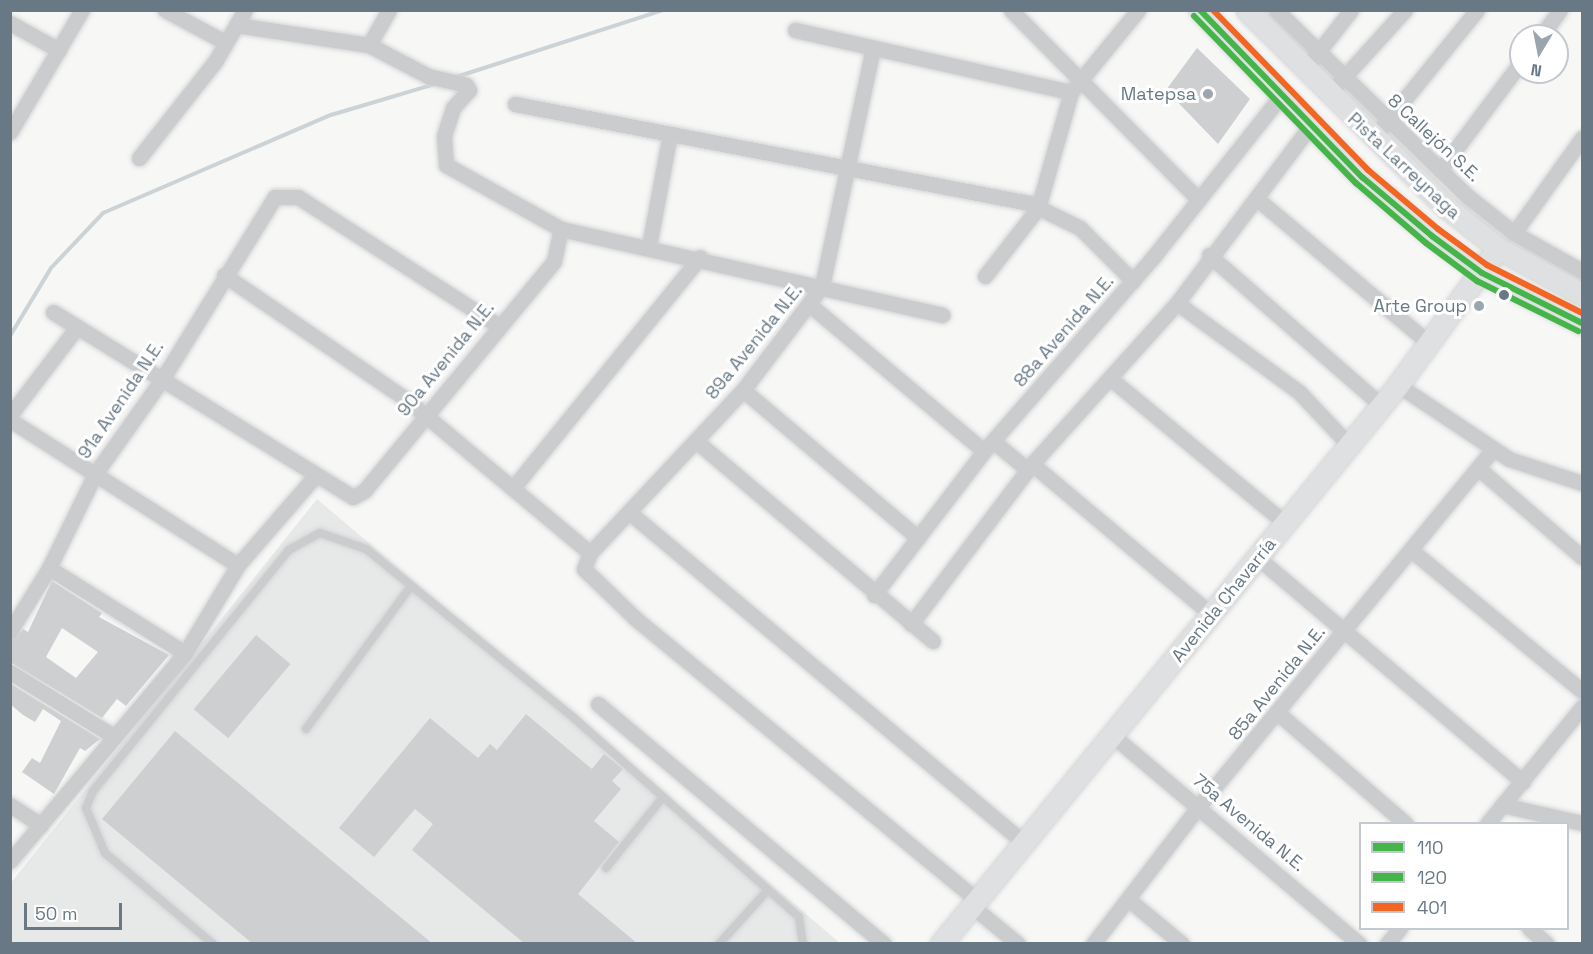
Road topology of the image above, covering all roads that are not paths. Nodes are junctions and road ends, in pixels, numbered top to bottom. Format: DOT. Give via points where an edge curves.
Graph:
graph roads {
  1 [pos="82,10"];
  2 [pos="165,10"];
  3 [pos="245,10"];
  4 [pos="389,10"];
  5 [pos="1011,10"];
  6 [pos="1138,10"];
  7 [pos="1200,10"];
  8 [pos="1247,10"];
  9 [pos="1276,10"];
  10 [pos="1351,10"];
  11 [pos="1405,10"];
  12 [pos="1477,10"];
  13 [pos="1560,10"];
  14 [pos="10,23"];
  15 [pos="1550,24"];
  16 [pos="236,25"];
  17 [pos="795,30"];
  18 [pos="225,42"];
  19 [pos="369,45"];
  20 [pos="873,48"];
  21 [pos="59,50"];
  22 [pos="1311,62"];
  23 [pos="1509,78"];
  24 [pos="1343,79"];
  25 [pos="1075,85"];
  26 [pos="1283,93"];
  27 [pos="1328,95"];
  28 [pos="516,104"];
  29 [pos="1388,121"];
  30 [pos="1312,124"];
  31 [pos="10,132"];
  32 [pos="1365,132"];
  33 [pos="670,134"];
  34 [pos="1582,138"];
  35 [pos="139,158"];
  36 [pos="850,168"];
  37 [pos="1440,170"];
  38 [pos="1197,198"];
  39 [pos="1256,198"];
  40 [pos="1038,208"];
  41 [pos="561,229"];
  42 [pos="1515,232"];
  43 [pos="649,246"];
  44 [pos="1498,248"];
  45 [pos="1209,255"];
  46 [pos="700,257"];
  47 [pos="1582,271"];
  48 [pos="1482,273"];
  49 [pos="224,275"];
  50 [pos="985,276"];
  51 [pos="1133,281"];
  52 [pos="822,286"];
  53 [pos="1582,294"];
  54 [pos="1177,303"];
  55 [pos="810,305"];
  56 [pos="53,312"];
  57 [pos="942,315"];
  58 [pos="1582,323"];
  59 [pos="497,325"];
  60 [pos="77,327"];
  61 [pos="1429,343"];
  62 [pos="163,378"];
  63 [pos="1112,379"];
  64 [pos="1398,385"];
  65 [pos="743,390"];
  66 [pos="1381,405"];
  67 [pos="10,415"];
  68 [pos="425,416"];
  69 [pos="10,420"];
  70 [pos="696,441"];
  71 [pos="1349,445"];
  72 [pos="989,447"];
  73 [pos="1493,449"];
  74 [pos="1030,467"];
  75 [pos="1478,468"];
  76 [pos="95,474"];
  77 [pos="315,476"];
  78 [pos="1582,483"];
  79 [pos="513,488"];
  80 [pos="630,513"];
  81 [pos="1286,524"];
  82 [pos="918,538"];
  83 [pos="1411,550"];
  84 [pos="590,553"];
  85 [pos="1582,557"];
  86 [pos="1258,558"];
  87 [pos="238,565"];
  88 [pos="49,568"];
  89 [pos="411,586"];
  90 [pos="874,595"];
  91 [pos="1212,615"];
  92 [pos="911,624"];
  93 [pos="10,631"];
  94 [pos="1343,633"];
  95 [pos="933,641"];
  96 [pos="184,653"];
  97 [pos="10,672"];
  98 [pos="1582,691"];
  99 [pos="598,704"];
  100 [pos="1582,707"];
  101 [pos="1280,714"];
  102 [pos="306,729"];
  103 [pos="1112,735"];
  104 [pos="116,737"];
  105 [pos="1522,782"];
  106 [pos="663,796"];
  107 [pos="10,805"];
  108 [pos="1502,805"];
  109 [pos="1199,806"];
  110 [pos="1404,822"];
  111 [pos="1489,822"];
  112 [pos="1582,823"];
  113 [pos="41,825"];
  114 [pos="1023,842"];
  115 [pos="10,861"];
  116 [pos="606,868"];
  117 [pos="768,890"];
  118 [pos="1128,899"];
  119 [pos="974,903"];
  120 [pos="1398,930"];
  121 [pos="1531,930"];
  122 [pos="213,944"];
  123 [pos="719,944"];
  124 [pos="803,944"];
  125 [pos="884,944"];
  126 [pos="940,944"];
  127 [pos="1017,944"];
  128 [pos="1093,944"];
  129 [pos="1182,944"];
  130 [pos="1359,944"];
  131 [pos="1387,944"];
  132 [pos="1547,944"];
  1 -- 21 [label="street"];
  2 -- 18 [label="street"];
  3 -- 16 [label="street"];
  4 -- 19 [label="street"];
  5 -- 25 [label="street"];
  6 -- 25 [label="street"];
  7 -- 26 [label="main road, Pista Larreynaga"];
  8 -- 22 [label="main road, Pista Larreynaga"];
  9 -- 22 [label="street, 8 Callejón S.E."];
  10 -- 22 [label="street"];
  11 -- 24 [label="street"];
  12 -- 29 [label="street"];
  13 -- 15 [label="street"];
  14 -- 21 [label="street"];
  16 -- 18 [label="street"];
  16 -- 19 [label="street"];
  17 -- 20 [label="street"];
  18 -- 35 [label="street"];
  19 -- 41 [label="street" via="428,76 466,85 469,90 453,108 444,136 446,165"];
  20 -- 25 [label="street"];
  20 -- 36 [label="street, 89a Avenida N.E."];
  21 -- 31 [label="street"];
  22 -- 24 [label="street, 8 Callejón S.E."];
  22 -- 27 [label="main road, Pista Larreynaga"];
  23 -- 37 [label="street"];
  24 -- 27 [label="street"];
  24 -- 29 [label="street, 8 Callejón S.E."];
  25 -- 38 [label="street"];
  25 -- 40 [label="street"];
  26 -- 30 [label="main road, Pista Larreynaga"];
  26 -- 38 [label="street, 88a Avenida N.E."];
  27 -- 32 [label="main road, Pista Larreynaga"];
  28 -- 33 [label="street"];
  29 -- 32 [label="street"];
  29 -- 37 [label="street, 8 Callejón S.E."];
  30 -- 32 [label="main road" via="1342,134"];
  30 -- 39 [label="street"];
  30 -- 48 [label="main road, Pista Larreynaga" via="1362,177"];
  32 -- 44 [label="main road, Pista Larreynaga"];
  33 -- 36 [label="street"];
  33 -- 43 [label="street"];
  34 -- 42 [label="street"];
  36 -- 40 [label="street"];
  36 -- 52 [label="street, 89a Avenida N.E."];
  37 -- 42 [label="street, 8 Callejón S.E."];
  38 -- 51 [label="street, 88a Avenida N.E."];
  39 -- 45 [label="street"];
  39 -- 61 [label="street"];
  40 -- 50 [label="street"];
  40 -- 51 [label="street" via="1080,228"];
  41 -- 43 [label="street"];
  41 -- 59 [label="street, 90a Avenida N.E." via="554,261"];
  42 -- 47 [label="street, 8 Callejón S.E."];
  43 -- 46 [label="street"];
  44 -- 48 [label="main road, Avenida Chavarría"];
  44 -- 53 [label="main road, Pista Larreynaga"];
  45 -- 54 [label="street"];
  45 -- 66 [label="street"];
  46 -- 52 [label="street"];
  46 -- 79 [label="street"];
  48 -- 58 [label="main road, Pista Larreynaga"];
  48 -- 61 [label="main road, Avenida Chavarría"];
  49 -- 59 [label="street, 91a Avenida N.E." via="275,197 298,197"];
  49 -- 62 [label="street, 91a Avenida N.E."];
  49 -- 68 [label="street"];
  51 -- 72 [label="street, 88a Avenida N.E."];
  52 -- 55 [label="street, 89a Avenida N.E."];
  52 -- 57 [label="street"];
  54 -- 63 [label="street"];
  54 -- 71 [label="street" via="1299,392"];
  55 -- 65 [label="street, 89a Avenida N.E."];
  55 -- 72 [label="street"];
  56 -- 60 [label="street"];
  59 -- 68 [label="street, 90a Avenida N.E."];
  60 -- 62 [label="street"];
  60 -- 67 [label="street"];
  61 -- 64 [label="main road, Avenida Chavarría"];
  62 -- 76 [label="street, 91a Avenida N.E."];
  62 -- 77 [label="street"];
  63 -- 74 [label="street"];
  63 -- 81 [label="street"];
  64 -- 66 [label="main road, Avenida Chavarría"];
  64 -- 73 [label="street"];
  65 -- 70 [label="street, 89a Avenida N.E."];
  65 -- 82 [label="street"];
  66 -- 71 [label="main road, Avenida Chavarría"];
  68 -- 77 [label="street, 90a Avenida N.E." via="364,491 353,497 343,494"];
  68 -- 79 [label="street"];
  69 -- 76 [label="street"];
  70 -- 80 [label="street, 89a Avenida N.E."];
  70 -- 90 [label="street"];
  71 -- 81 [label="main road, Avenida Chavarría"];
  72 -- 74 [label="street"];
  72 -- 82 [label="street, 88a Avenida N.E."];
  73 -- 75 [label="street, 85a Avenida N.E."];
  73 -- 78 [label="street"];
  74 -- 91 [label="street"];
  74 -- 92 [label="street"];
  75 -- 83 [label="street, 85a Avenida N.E."];
  75 -- 85 [label="street"];
  76 -- 87 [label="street"];
  76 -- 88 [label="street, 91a Avenida N.E."];
  77 -- 87 [label="street"];
  79 -- 84 [label="street"];
  80 -- 84 [label="street, 89a Avenida N.E."];
  80 -- 114 [label="street"];
  81 -- 86 [label="main road, Avenida Chavarría"];
  82 -- 90 [label="street, 88a Avenida N.E."];
  83 -- 94 [label="street, 85a Avenida N.E."];
  83 -- 98 [label="street"];
  84 -- 119 [label="street" via="584,569 588,577"];
  86 -- 91 [label="main road, Avenida Chavarría"];
  86 -- 94 [label="street"];
  87 -- 96 [label="street"];
  88 -- 93 [label="street, 91a Avenida N.E."];
  88 -- 96 [label="street"];
  89 -- 102 [label="lane"];
  89 -- 106 [label="lane"];
  89 -- 122 [label="lane" via="366,549 320,533 290,550 93,791 88,816 105,853"];
  90 -- 92 [label="street"];
  91 -- 103 [label="main road, Avenida Chavarría"];
  92 -- 95 [label="street"];
  94 -- 101 [label="street, 85a Avenida N.E."];
  94 -- 105 [label="street"];
  96 -- 104 [label="street"];
  97 -- 104 [label="street"];
  99 -- 125 [label="street"];
  100 -- 105 [label="street"];
  101 -- 109 [label="street, 85a Avenida N.E."];
  101 -- 110 [label="street"];
  103 -- 109 [label="street, 75a Avenida N.E."];
  103 -- 114 [label="main road, Avenida Chavarría"];
  104 -- 113 [label="street"];
  105 -- 108 [label="street"];
  106 -- 116 [label="lane"];
  106 -- 117 [label="lane"];
  107 -- 113 [label="street"];
  108 -- 111 [label="street"];
  108 -- 112 [label="street"];
  109 -- 118 [label="street, 85a Avenida N.E."];
  109 -- 130 [label="street, 75a Avenida N.E."];
  113 -- 115 [label="street"];
  114 -- 119 [label="main road, Avenida Chavarría"];
  117 -- 123 [label="lane"];
  117 -- 124 [label="lane" via="799,917"];
  118 -- 128 [label="street, 85a Avenida N.E."];
  118 -- 129 [label="street"];
  119 -- 126 [label="main road, Avenida Chavarría"];
  119 -- 127 [label="street"];
  120 -- 131 [label="street"];
  121 -- 132 [label="street"];
}
